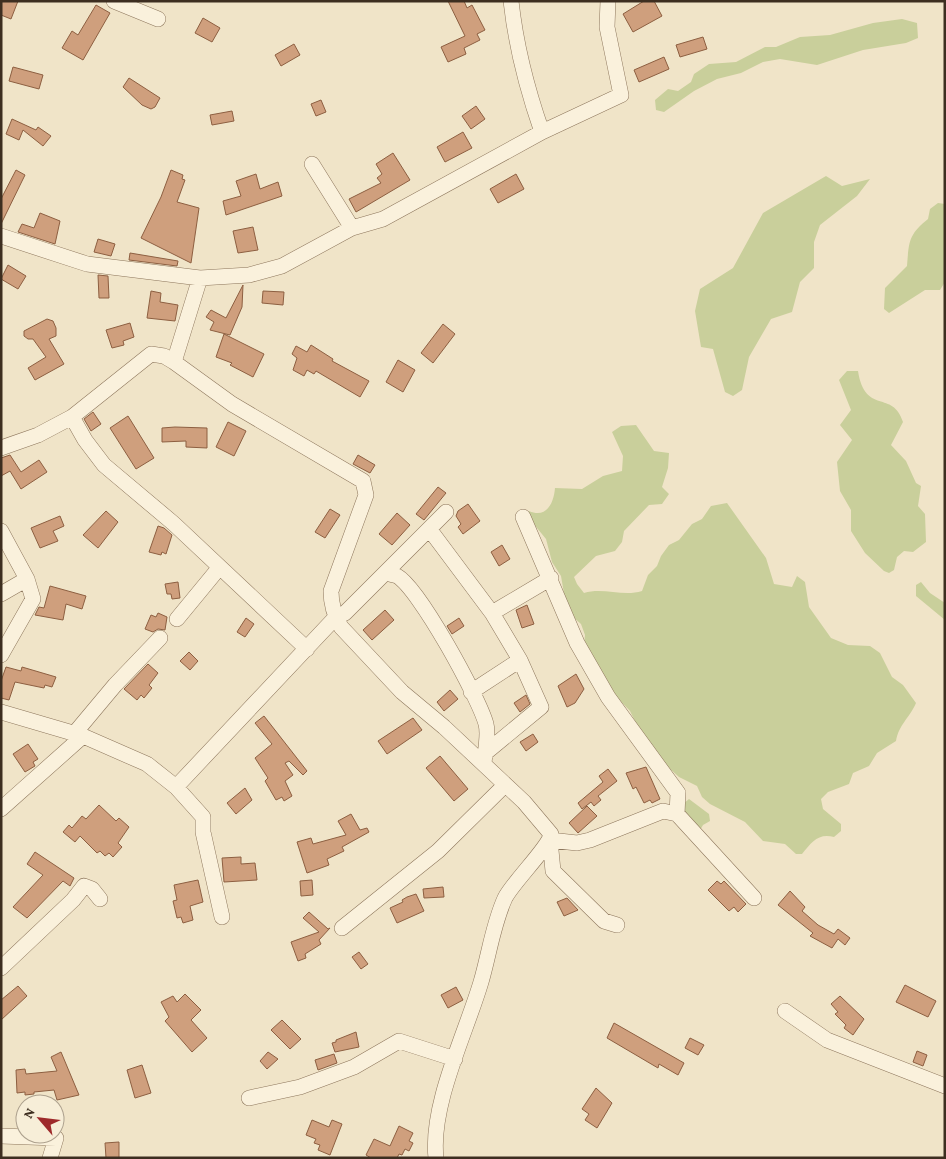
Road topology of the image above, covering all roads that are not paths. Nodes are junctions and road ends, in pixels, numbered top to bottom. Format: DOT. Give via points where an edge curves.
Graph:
graph roads {
  1 [pos="114,1"];
  2 [pos="511,1"];
  3 [pos="608,1"];
  4 [pos="158,19"];
  5 [pos="542,132"];
  6 [pos="312,164"];
  7 [pos="352,228"];
  8 [pos="1,236"];
  9 [pos="200,278"];
  10 [pos="174,362"];
  11 [pos="72,417"];
  12 [pos="1,448"];
  13 [pos="446,512"];
  14 [pos="523,517"];
  15 [pos="1,530"];
  16 [pos="430,530"];
  17 [pos="219,568"];
  18 [pos="386,573"];
  19 [pos="551,578"];
  20 [pos="27,579"];
  21 [pos="1,594"];
  22 [pos="492,612"];
  23 [pos="336,618"];
  24 [pos="177,619"];
  25 [pos="160,638"];
  26 [pos="307,649"];
  27 [pos="1,655"];
  28 [pos="520,660"];
  29 [pos="471,692"];
  30 [pos="1,712"];
  31 [pos="78,735"];
  32 [pos="484,758"];
  33 [pos="505,785"];
  34 [pos="176,786"];
  35 [pos="1,809"];
  36 [pos="677,814"];
  37 [pos="550,840"];
  38 [pos="754,898"];
  39 [pos="100,899"];
  40 [pos="222,917"];
  41 [pos="617,925"];
  42 [pos="342,928"];
  43 [pos="1,968"];
  44 [pos="785,1011"];
  45 [pos="456,1058"];
  46 [pos="945,1086"];
  47 [pos="249,1098"];
  48 [pos="1,1136"];
  49 [pos="50,1158"];
  50 [pos="436,1158"];
  1 -- 4 [label="street"];
  2 -- 5 [label="street" via="515,38 527,90"];
  3 -- 5 [label="street" via="607,27 621,95"];
  5 -- 7 [label="street" via="383,219"];
  6 -- 7 [label="street"];
  7 -- 9 [label="street" via="282,266 249,275"];
  8 -- 9 [label="street" via="87,264"];
  9 -- 10 [label="street"];
  10 -- 11 [label="street" via="151,354"];
  10 -- 23 [label="street" via="232,404 363,481 366,495 331,591"];
  11 -- 12 [label="street" via="38,435"];
  11 -- 17 [label="street" via="104,465 173,523"];
  13 -- 16 [label="street"];
  14 -- 19 [label="street"];
  15 -- 20 [label="street"];
  16 -- 18 [label="street"];
  16 -- 22 [label="street"];
  17 -- 24 [label="street"];
  17 -- 26 [label="street"];
  18 -- 23 [label="street"];
  18 -- 29 [label="street" via="398,577 409,587 429,614"];
  19 -- 22 [label="street"];
  19 -- 36 [label="street" via="552,588 577,643 608,697 678,792"];
  20 -- 21 [label="street"];
  20 -- 27 [label="street" via="33,599"];
  22 -- 28 [label="street"];
  23 -- 26 [label="street"];
  23 -- 32 [label="street" via="402,692"];
  25 -- 31 [label="street" via="115,685"];
  26 -- 34 [label="street"];
  28 -- 29 [label="street"];
  28 -- 32 [label="street" via="541,707"];
  29 -- 32 [label="street" via="487,726"];
  30 -- 31 [label="street"];
  31 -- 34 [label="street" via="147,764"];
  31 -- 35 [label="street"];
  32 -- 33 [label="street"];
  33 -- 37 [label="street" via="547,828"];
  33 -- 42 [label="street" via="438,851"];
  34 -- 40 [label="street" via="203,818 203,832"];
  36 -- 37 [label="street" via="663,811 577,843"];
  36 -- 38 [label="street"];
  37 -- 41 [label="street" via="552,871 604,921"];
  37 -- 45 [label="street" via="518,878 500,910"];
  39 -- 43 [label="street" via="92,889 84,886"];
  44 -- 46 [label="street" via="827,1040"];
  45 -- 47 [label="street" via="399,1040 336,1074 300,1087"];
  45 -- 50 [label="street" via="437,1116"];
  48 -- 49 [label="street" via="56,1138"];
}
